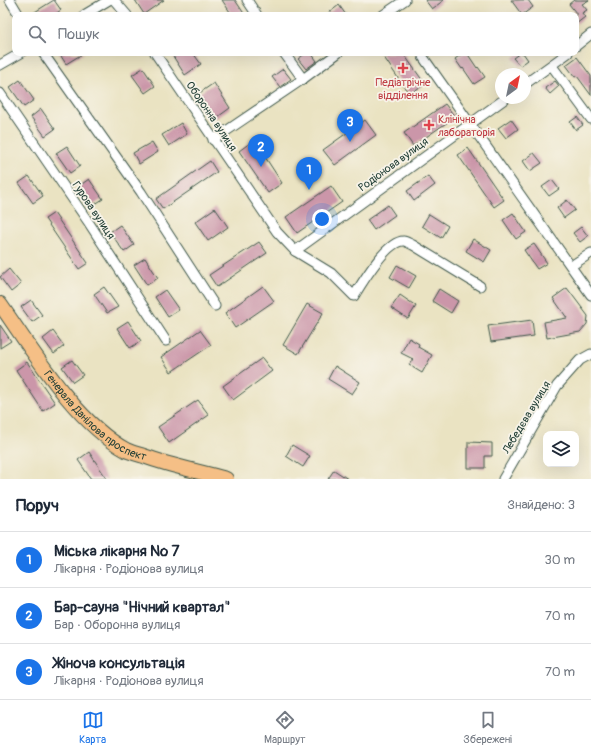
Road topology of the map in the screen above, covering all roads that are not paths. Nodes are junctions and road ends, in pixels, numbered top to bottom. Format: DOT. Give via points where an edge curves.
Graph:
graph roads {
  1 [pos="10,0"];
  2 [pos="109,0"];
  3 [pos="114,0"];
  4 [pos="247,0"];
  5 [pos="405,0"];
  6 [pos="17,12"];
  7 [pos="89,12"];
  8 [pos="124,12"];
  9 [pos="256,12"];
  10 [pos="387,12"];
  11 [pos="591,34"];
  12 [pos="579,44"];
  13 [pos="16,56"];
  14 [pos="45,56"];
  15 [pos="157,56"];
  16 [pos="286,56"];
  17 [pos="334,56"];
  18 [pos="564,56"];
  19 [pos="423,57"];
  20 [pos="0,65"];
  21 [pos="552,66"];
  22 [pos="303,79"];
  23 [pos="531,80"];
  24 [pos="0,94"];
  25 [pos="497,104"];
  26 [pos="591,119"];
  27 [pos="470,123"];
  28 [pos="214,140"];
  29 [pos="295,251"];
  30 [pos="591,253"];
  31 [pos="571,266"];
  32 [pos="480,286"];
  33 [pos="591,295"];
  34 [pos="0,304"];
  35 [pos="215,306"];
  36 [pos="166,341"];
  37 [pos="591,354"];
  38 [pos="226,479"];
  39 [pos="503,479"];
  1 -- 6 [label="street"];
  2 -- 7 [label="street"];
  3 -- 8 [label="street"];
  4 -- 9 [label="street"];
  5 -- 10 [label="street"];
  11 -- 12 [label="street"];
  13 -- 20 [label="street"];
  14 -- 35 [label="street" via="141,192"];
  15 -- 28 [label="street, Оборонна вулиця"];
  16 -- 22 [label="street"];
  17 -- 22 [label="street"];
  18 -- 21 [label="street"];
  19 -- 27 [label="street"];
  21 -- 23 [label="street"];
  21 -- 26 [label="street"];
  22 -- 28 [label="street"];
  24 -- 36 [label="street, Гурова вулиця"];
  25 -- 27 [label="street, Родіонова вулиця"];
  27 -- 29 [label="street, Родіонова вулиця"];
  27 -- 31 [label="street"];
  28 -- 29 [label="street, Оборонна вулиця" via="277,232"];
  29 -- 32 [label="street, Оборонна вулиця" via="331,273 354,296 386,252 395,243 404,241"];
  30 -- 31 [label="street"];
  31 -- 33 [label="street"];
  34 -- 38 [label="main road, Генерала Данілова проспект" via="45,369 98,430 127,450 160,462"];
  37 -- 39 [label="street, Лебедєва вулиця" via="580,360 557,386"];
}
